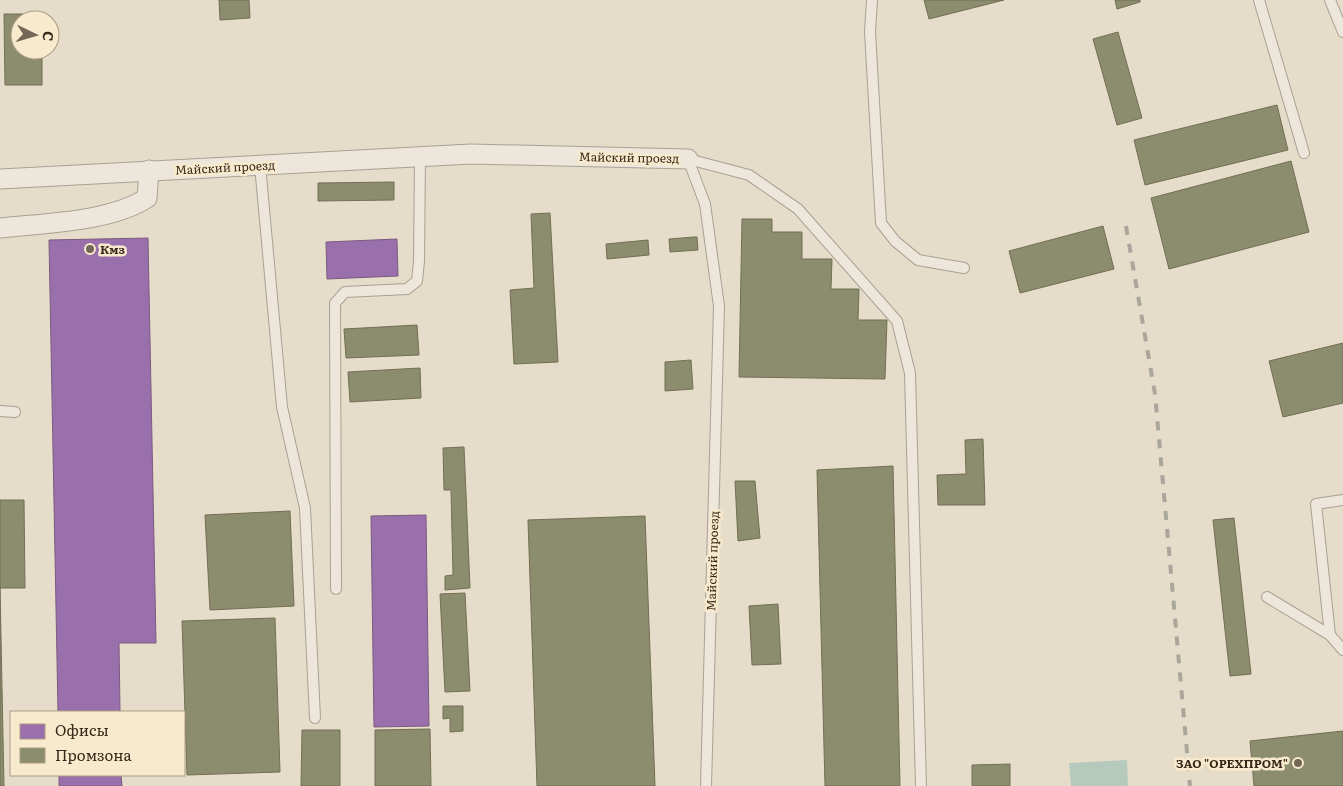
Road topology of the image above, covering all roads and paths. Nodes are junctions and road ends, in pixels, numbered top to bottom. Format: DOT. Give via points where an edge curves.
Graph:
graph roads {
  1 [pos="872,0"];
  2 [pos="1259,0"];
  3 [pos="1330,0"];
  4 [pos="1343,32"];
  5 [pos="1304,153"];
  6 [pos="420,157"];
  7 [pos="688,159"];
  8 [pos="260,165"];
  9 [pos="149,170"];
  10 [pos="0,179"];
  11 [pos="0,228"];
  12 [pos="964,268"];
  13 [pos="0,411"];
  14 [pos="15,412"];
  15 [pos="1343,500"];
  16 [pos="336,590"];
  17 [pos="1267,597"];
  18 [pos="1330,635"];
  19 [pos="1343,650"];
  20 [pos="315,718"];
  21 [pos="706,786"];
  22 [pos="921,786"];
  1 -- 12 [label="lane" via="870,32 881,223 918,260"];
  2 -- 5 [label="lane"];
  3 -- 4 [label="lane"];
  6 -- 7 [label="street, Майский проезд" via="471,154"];
  6 -- 8 [label="street, Майский проезд"];
  6 -- 16 [label="lane" via="417,281 407,289 346,292 335,303"];
  7 -- 21 [label="lane, Майский проезд" via="705,204 719,306"];
  7 -- 22 [label="lane" via="749,176 798,209 897,321 910,373"];
  8 -- 9 [label="street, Майский проезд"];
  8 -- 20 [label="lane" via="282,407 306,508"];
  9 -- 10 [label="street, Майский проезд"];
  9 -- 11 [label="street" via="148,198 133,208 114,214"];
  13 -- 14 [label="lane"];
  15 -- 18 [label="lane" via="1316,504"];
  17 -- 18 [label="lane"];
  18 -- 19 [label="lane"];
}
